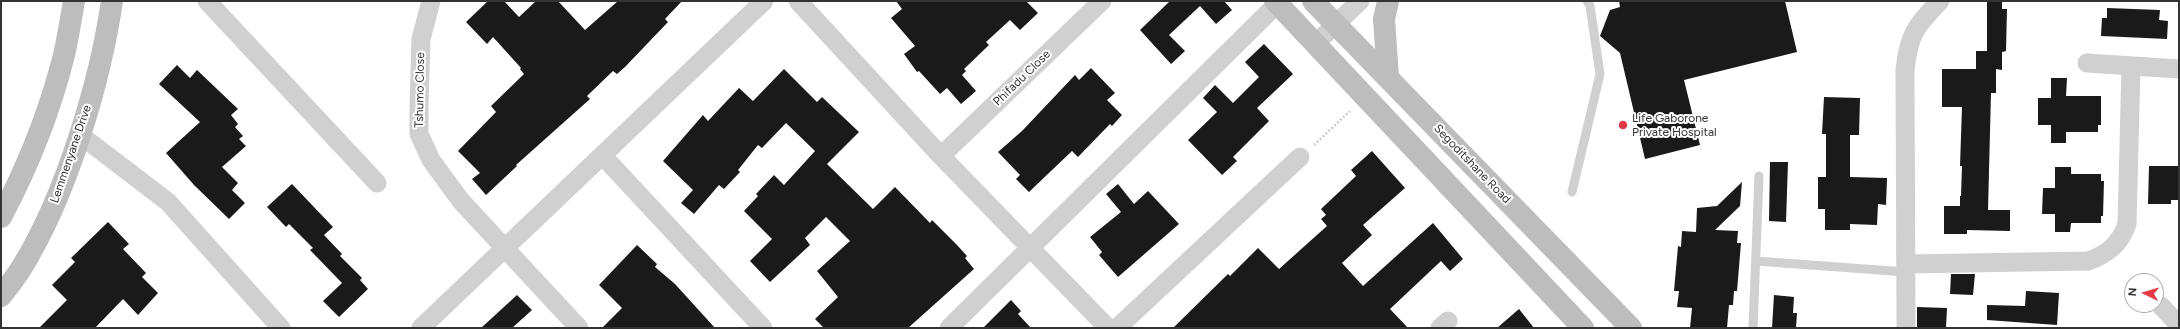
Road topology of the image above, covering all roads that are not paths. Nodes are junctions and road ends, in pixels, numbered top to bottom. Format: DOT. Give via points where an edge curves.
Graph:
graph roads {
  1 [pos="74,1"];
  2 [pos="112,1"];
  3 [pos="207,1"];
  4 [pos="431,1"];
  5 [pos="764,1"];
  6 [pos="798,1"];
  7 [pos="1102,1"];
  8 [pos="1313,1"];
  9 [pos="1360,1"];
  10 [pos="1388,1"];
  11 [pos="1587,1"];
  12 [pos="1940,1"];
  13 [pos="1276,2"];
  14 [pos="1336,23"];
  15 [pos="1315,44"];
  16 [pos="2087,63"];
  17 [pos="2131,66"];
  18 [pos="2179,68"];
  19 [pos="1388,77"];
  20 [pos="80,134"];
  21 [pos="602,155"];
  22 [pos="942,156"];
  23 [pos="1300,157"];
  24 [pos="1759,176"];
  25 [pos="377,184"];
  26 [pos="1572,192"];
  27 [pos="1,217"];
  28 [pos="1030,247"];
  29 [pos="504,248"];
  30 [pos="1756,261"];
  31 [pos="1906,268"];
  32 [pos="1,296"];
  33 [pos="2164,309"];
  34 [pos="2179,325"];
  35 [pos="282,328"];
  36 [pos="421,328"];
  37 [pos="579,328"];
  38 [pos="763,328"];
  39 [pos="949,328"];
  40 [pos="1108,328"];
  41 [pos="1117,328"];
  42 [pos="1583,328"];
  43 [pos="1631,328"];
  44 [pos="1753,328"];
  45 [pos="1906,328"];
  1 -- 27 [label="main road" via="64,54 47,109 17,185"];
  2 -- 20 [label="main road, Lemmenyane Drive" via="98,70"];
  3 -- 25 [label="street"];
  4 -- 29 [label="street, Tshumo Close" via="421,39 419,134 431,160 461,201"];
  5 -- 21 [label="street"];
  6 -- 22 [label="street"];
  7 -- 22 [label="street, Phifadu Close"];
  8 -- 14 [label="main road, Segoditshane Road"];
  9 -- 14 [label="street"];
  10 -- 19 [label="main road" via="1384,19"];
  11 -- 26 [label="lane" via="1590,6 1600,74"];
  12 -- 31 [label="street" via="1911,35 1906,55"];
  13 -- 15 [label="main road"];
  13 -- 28 [label="street"];
  14 -- 15 [label="street"];
  14 -- 19 [label="main road, Segoditshane Road"];
  15 -- 42 [label="main road"];
  16 -- 17 [label="street"];
  17 -- 18 [label="street"];
  17 -- 31 [label="street" via="2127,224 2116,246 2098,258 2088,261"];
  19 -- 43 [label="main road, Segoditshane Road"];
  20 -- 32 [label="main road, Lemmenyane Drive" via="53,207 22,267"];
  20 -- 35 [label="street" via="168,202"];
  21 -- 29 [label="street"];
  21 -- 38 [label="street"];
  22 -- 28 [label="street"];
  23 -- 41 [label="street"];
  24 -- 30 [label="lane"];
  28 -- 39 [label="street"];
  28 -- 40 [label="street"];
  29 -- 36 [label="street"];
  29 -- 37 [label="street, Tshumo Close"];
  30 -- 31 [label="lane"];
  30 -- 44 [label="lane"];
  31 -- 45 [label="street"];
  33 -- 34 [label="street"];
}
